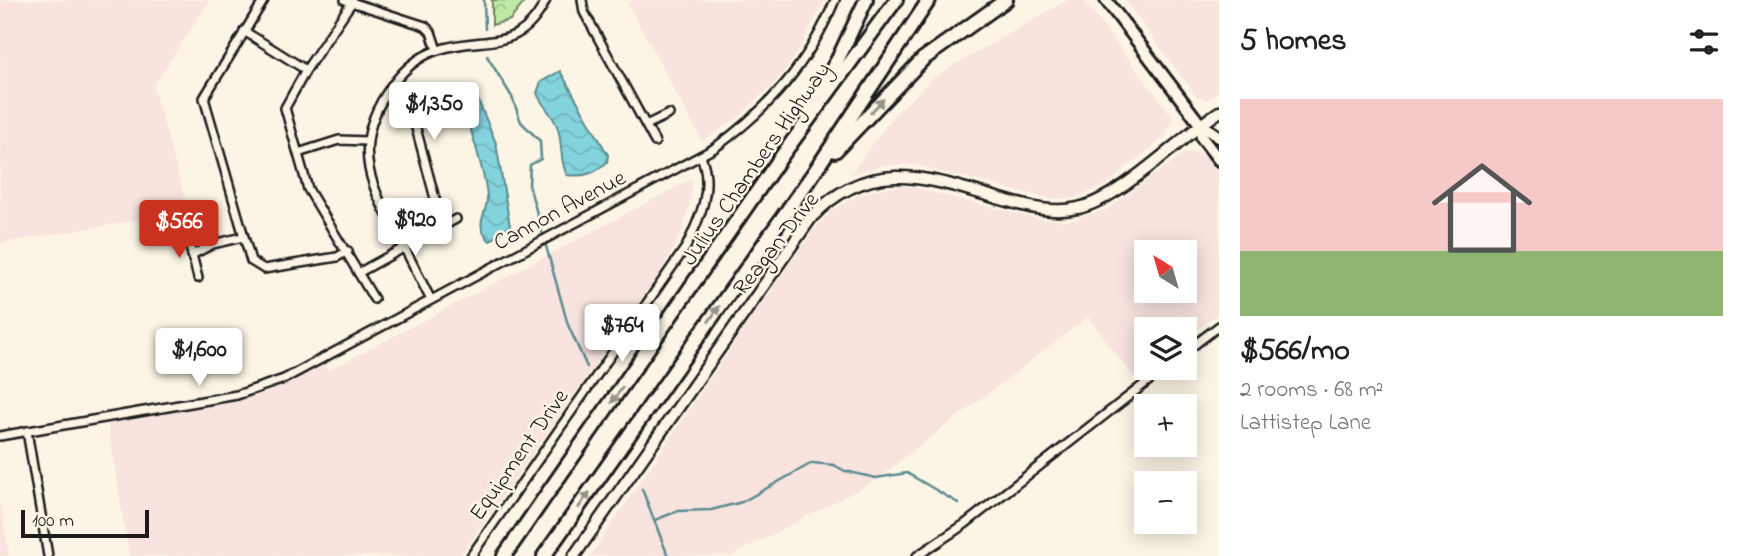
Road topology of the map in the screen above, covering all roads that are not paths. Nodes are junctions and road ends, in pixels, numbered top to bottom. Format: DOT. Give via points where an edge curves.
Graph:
graph roads {
  1 [pos="264,0"];
  2 [pos="546,0"];
  3 [pos="582,0"];
  4 [pos="835,0"];
  5 [pos="866,0"];
  6 [pos="896,0"];
  7 [pos="929,0"];
  8 [pos="1006,0"];
  9 [pos="1106,0"];
  10 [pos="348,1"];
  11 [pos="244,31"];
  12 [pos="437,50"];
  13 [pos="306,70"];
  14 [pos="391,86"];
  15 [pos="1219,112"];
  16 [pos="669,114"];
  17 [pos="1200,124"];
  18 [pos="646,125"];
  19 [pos="1219,137"];
  20 [pos="367,141"];
  21 [pos="655,142"];
  22 [pos="298,153"];
  23 [pos="701,156"];
  24 [pos="781,157"];
  25 [pos="1219,160"];
  26 [pos="813,174"];
  27 [pos="456,219"];
  28 [pos="447,224"];
  29 [pos="187,235"];
  30 [pos="243,237"];
  31 [pos="405,248"];
  32 [pos="348,251"];
  33 [pos="192,255"];
  34 [pos="360,272"];
  35 [pos="198,278"];
  36 [pos="430,298"];
  37 [pos="374,299"];
  38 [pos="1219,326"];
  39 [pos="1197,343"];
  40 [pos="1150,380"];
  41 [pos="27,431"];
  42 [pos="0,436"];
  43 [pos="48,556"];
  44 [pos="471,556"];
  45 [pos="504,556"];
  46 [pos="544,556"];
  47 [pos="574,556"];
  48 [pos="917,556"];
  1 -- 11 [label="street"];
  2 -- 12 [label="street" via="534,21 513,37"];
  3 -- 18 [label="street" via="584,12"];
  4 -- 23 [label="street" via="812,50 784,89"];
  5 -- 24 [label="highway"];
  6 -- 24 [label="highway, Julius Chambers Highway"];
  7 -- 26 [label="highway"];
  26 -- 8 [label="highway, one-way" via="923,60"];
  9 -- 17 [label="main road"];
  10 -- 12 [label="street" via="425,26"];
  10 -- 13 [label="street"];
  11 -- 13 [label="street"];
  11 -- 30 [label="street" via="204,98"];
  12 -- 14 [label="street" via="418,59"];
  13 -- 22 [label="street" via="285,108"];
  14 -- 20 [label="street" via="374,113"];
  14 -- 28 [label="street" via="409,102 437,206"];
  15 -- 17 [label="street, Reagan Drive"];
  16 -- 18 [label="street"];
  17 -- 19 [label="main road"];
  17 -- 25 [label="main road" via="1202,138"];
  17 -- 47 [label="street, Reagan Drive" via="1124,184 1078,209 1047,210 897,175 865,181 836,195 811,218"];
  18 -- 21 [label="street"];
  20 -- 22 [label="street" via="340,139"];
  20 -- 31 [label="street" via="368,176"];
  22 -- 32 [label="street" via="308,189"];
  23 -- 36 [label="street, Cannon Avenue"];
  23 -- 44 [label="street, Equipment Drive" via="706,187 702,215 686,247"];
  24 -- 45 [label="highway, Julius Chambers Highway, one-way"];
  46 -- 26 [label="highway, one-way"];
  27 -- 28 [label="street"];
  28 -- 31 [label="street"];
  29 -- 33 [label="street"];
  30 -- 32 [label="street" via="251,261 264,269 337,257"];
  30 -- 33 [label="street"];
  31 -- 34 [label="street"];
  31 -- 36 [label="street"];
  32 -- 34 [label="street"];
  33 -- 35 [label="street"];
  34 -- 37 [label="street"];
  36 -- 41 [label="street, Cannon Avenue" via="254,391"];
  38 -- 39 [label="street"];
  40 -- 48 [label="street"];
  41 -- 42 [label="street, Cannon Avenue"];
  41 -- 43 [label="street"];
}
